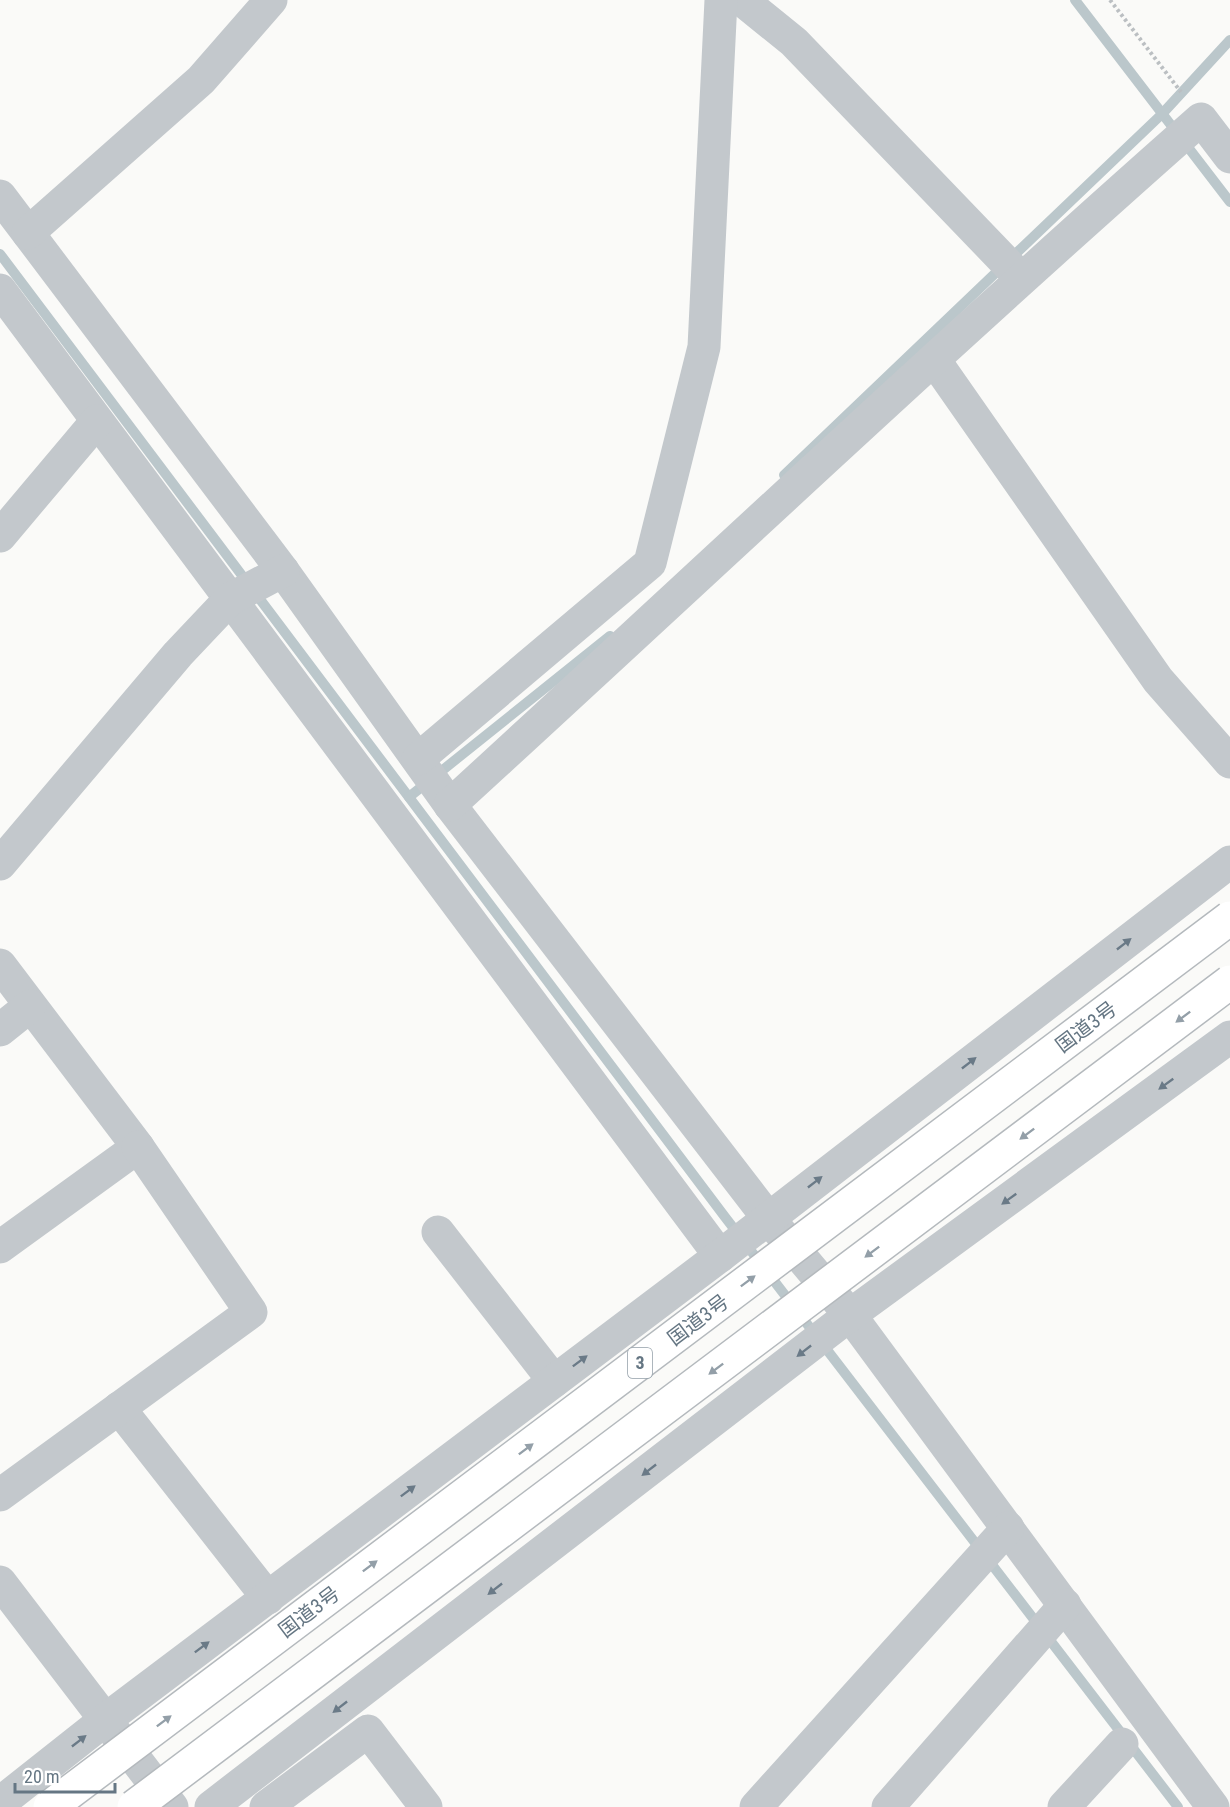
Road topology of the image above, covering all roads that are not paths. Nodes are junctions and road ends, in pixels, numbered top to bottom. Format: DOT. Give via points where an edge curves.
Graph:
graph roads {
  1 [pos="271,0"];
  2 [pos="721,0"];
  3 [pos="742,0"];
  4 [pos="1230,157"];
  5 [pos="0,196"];
  6 [pos="28,233"];
  7 [pos="1021,278"];
  8 [pos="0,290"];
  9 [pos="935,361"];
  10 [pos="97,422"];
  11 [pos="0,536"];
  12 [pos="283,571"];
  13 [pos="230,599"];
  14 [pos="418,759"];
  15 [pos="1230,762"];
  16 [pos="450,805"];
  17 [pos="1230,862"];
  18 [pos="0,864"];
  19 [pos="1230,918"];
  20 [pos="0,965"];
  21 [pos="1230,982"];
  22 [pos="30,1006"];
  23 [pos="0,1030"];
  24 [pos="1230,1037"];
  25 [pos="138,1147"];
  26 [pos="768,1218"];
  27 [pos="438,1232"];
  28 [pos="0,1247"];
  29 [pos="720,1256"];
  30 [pos="850,1315"];
  31 [pos="554,1381"];
  32 [pos="119,1408"];
  33 [pos="0,1495"];
  34 [pos="1008,1528"];
  35 [pos="0,1582"];
  36 [pos="268,1598"];
  37 [pos="1065,1605"];
  38 [pos="105,1720"];
  39 [pos="1122,1744"];
  40 [pos="0,1803"];
  41 [pos="1207,1804"];
  42 [pos="50,1807"];
  43 [pos="134,1807"];
  44 [pos="172,1807"];
  45 [pos="211,1807"];
  46 [pos="266,1807"];
  47 [pos="426,1807"];
  48 [pos="756,1807"];
  49 [pos="888,1807"];
  50 [pos="1064,1807"];
  1 -- 6 [label="street" via="201,80"];
  2 -- 14 [label="street" via="704,347 650,563"];
  3 -- 7 [label="street" via="794,42"];
  4 -- 7 [label="street" via="1202,119"];
  5 -- 6 [label="street"];
  6 -- 12 [label="street"];
  7 -- 9 [label="street"];
  8 -- 10 [label="street"];
  9 -- 15 [label="street" via="1158,680"];
  9 -- 16 [label="street"];
  10 -- 11 [label="street"];
  10 -- 13 [label="street"];
  12 -- 13 [label="street"];
  12 -- 14 [label="street"];
  13 -- 18 [label="street" via="178,654"];
  13 -- 29 [label="street"];
  14 -- 16 [label="street"];
  16 -- 26 [label="street"];
  26 -- 17 [label="street, one-way"];
  42 -- 19 [label="highway, 国道3号 / 3, one-way, bridge"];
  20 -- 22 [label="street"];
  21 -- 43 [label="highway, one-way, bridge"];
  22 -- 23 [label="street"];
  22 -- 25 [label="street"];
  24 -- 30 [label="street, one-way"];
  25 -- 28 [label="street"];
  25 -- 32 [label="street" via="251,1312"];
  26 -- 29 [label="street"];
  26 -- 30 [label="street"];
  27 -- 31 [label="street"];
  31 -- 29 [label="street, one-way"];
  30 -- 34 [label="street"];
  30 -- 45 [label="street, one-way"];
  36 -- 31 [label="street, one-way"];
  32 -- 33 [label="street"];
  32 -- 36 [label="street"];
  34 -- 37 [label="street"];
  34 -- 48 [label="street"];
  35 -- 38 [label="street"];
  38 -- 36 [label="street, one-way"];
  37 -- 41 [label="street"];
  37 -- 49 [label="street"];
  40 -- 38 [label="street, one-way"];
  38 -- 44 [label="street"];
  39 -- 50 [label="street"];
  46 -- 47 [label="street" via="368,1731"];
}
